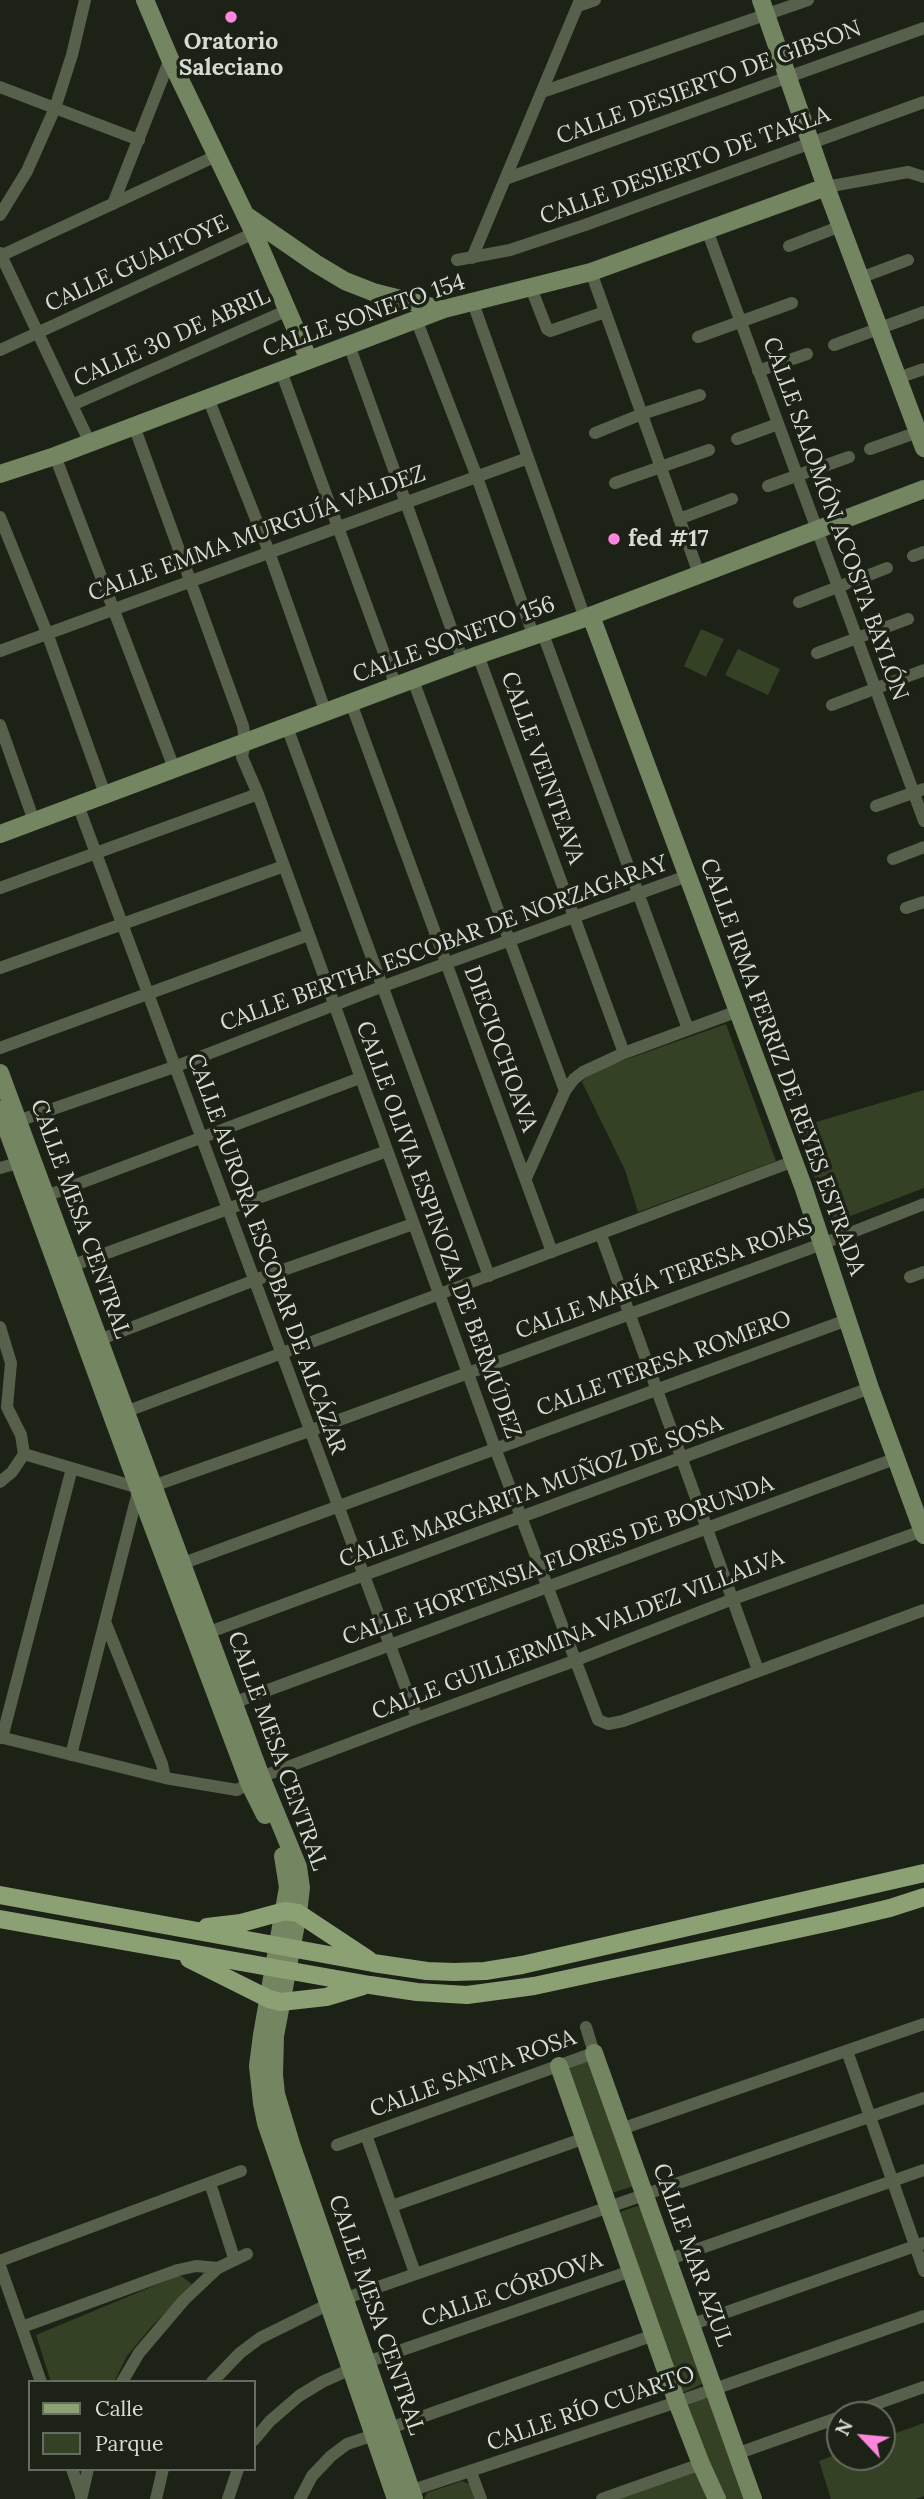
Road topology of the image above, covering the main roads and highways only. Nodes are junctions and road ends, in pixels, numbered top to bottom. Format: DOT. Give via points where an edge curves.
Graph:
graph roads {
  1 [pos="924,1873"];
  2 [pos="0,1895"];
  3 [pos="924,1897"];
  4 [pos="0,1919"];
  5 [pos="175,1928"];
  6 [pos="170,1951"];
  7 [pos="373,1963"];
  8 [pos="370,1985"];
  1 -- 7 [label="main road" via="522,1965 454,1972"];
  2 -- 5 [label="main road"];
  3 -- 8 [label="main road" via="835,1921 497,1992 442,1994"];
  4 -- 6 [label="main road"];
  5 -- 7 [label="main road"];
  5 -- 7 [label="main road" via="224,1927 291,1912"];
  6 -- 8 [label="main road"];
  6 -- 8 [label="main road" via="275,2000 326,1997"];
}
